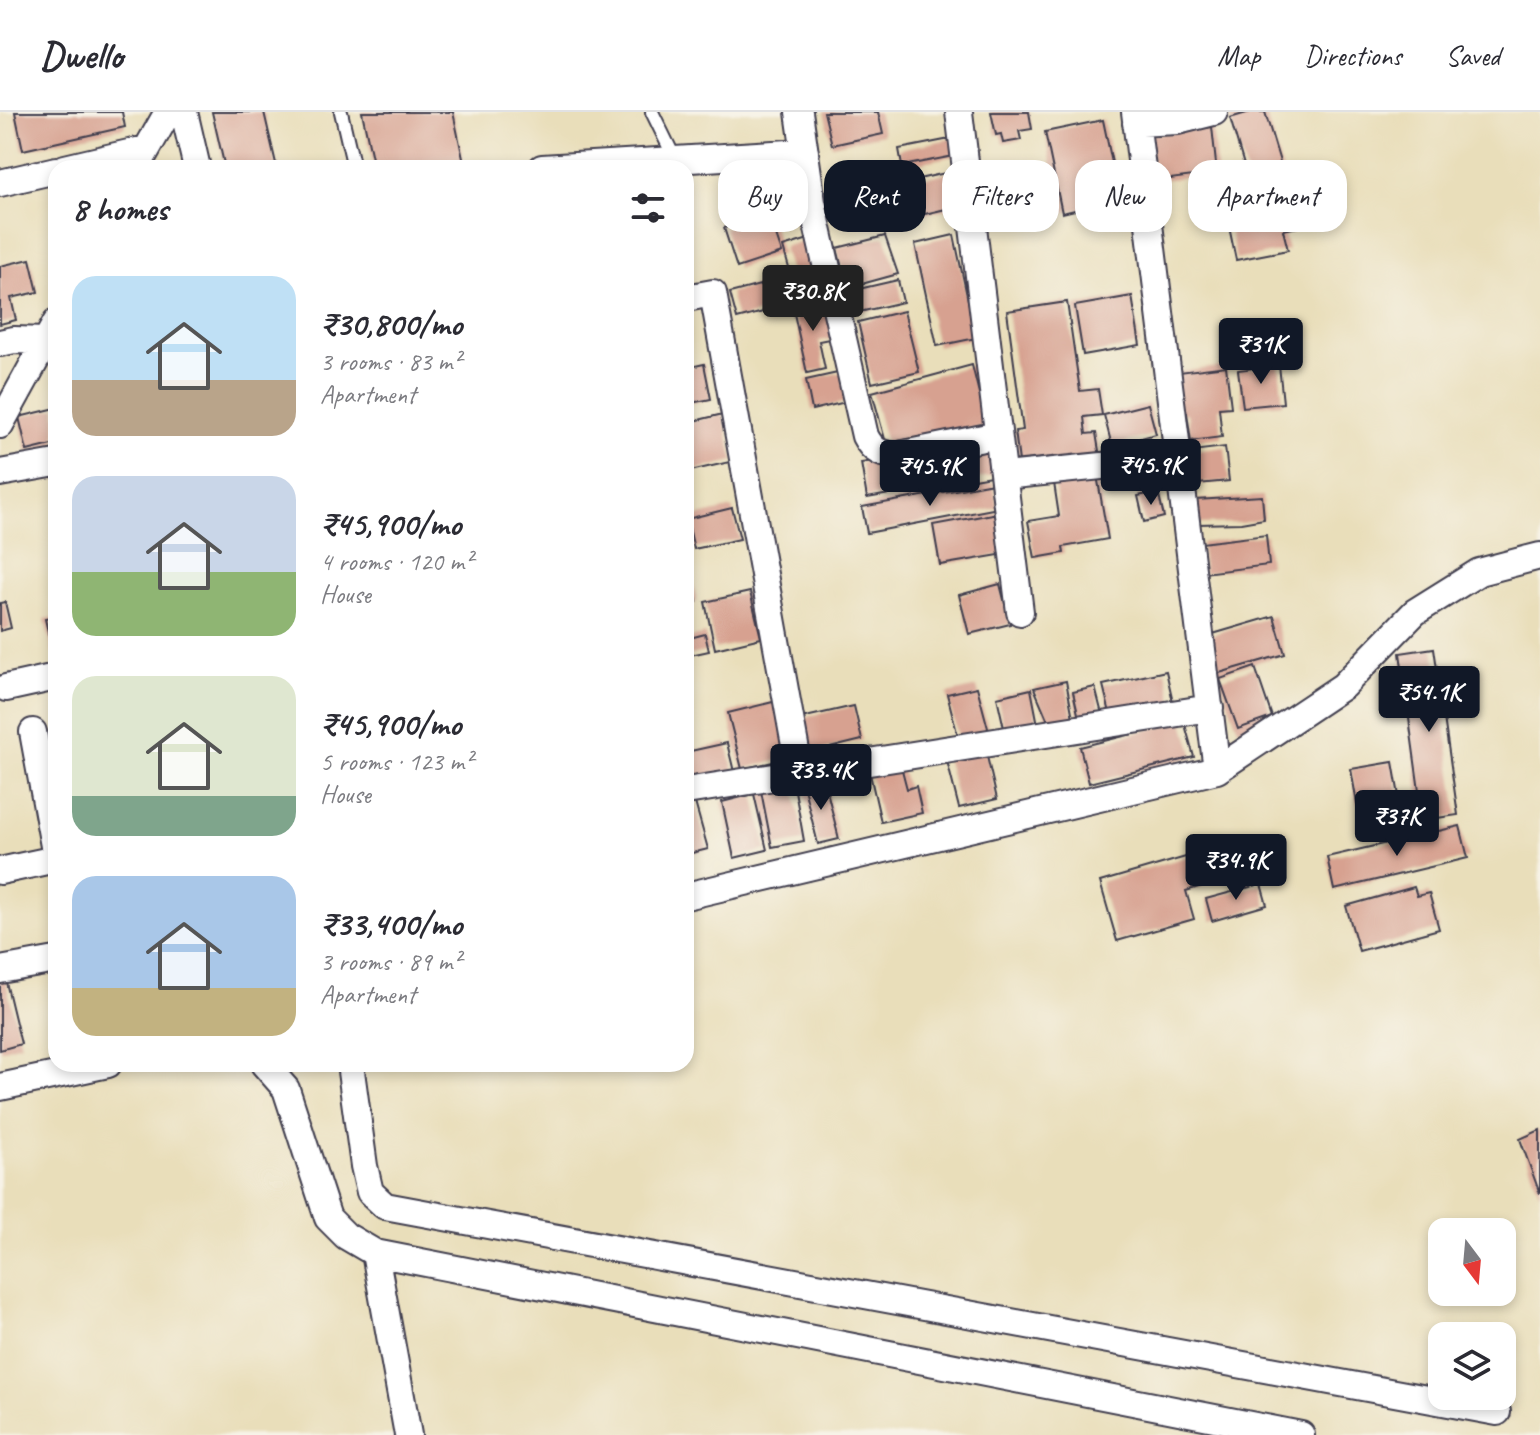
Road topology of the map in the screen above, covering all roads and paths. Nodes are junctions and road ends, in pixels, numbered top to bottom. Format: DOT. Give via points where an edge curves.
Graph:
graph roads {
  1 [pos="168,112"];
  2 [pos="184,112"];
  3 [pos="341,112"];
  4 [pos="652,112"];
  5 [pos="799,112"];
  6 [pos="959,112"];
  7 [pos="1214,112"];
  8 [pos="1136,118"];
  9 [pos="805,152"];
  10 [pos="141,159"];
  11 [pos="675,159"];
  12 [pos="195,160"];
  13 [pos="352,160"];
  14 [pos="660,160"];
  15 [pos="48,172"];
  16 [pos="0,183"];
  17 [pos="694,297"];
  18 [pos="48,333"];
  19 [pos="48,337"];
  20 [pos="0,343"];
  21 [pos="0,425"];
  22 [pos="998,435"];
  23 [pos="1180,458"];
  24 [pos="48,464"];
  25 [pos="0,473"];
  26 [pos="1004,476"];
  27 [pos="1540,556"];
  28 [pos="1020,612"];
  29 [pos="48,679"];
  30 [pos="6,688"];
  31 [pos="1210,708"];
  32 [pos="33,732"];
  33 [pos="1217,770"];
  34 [pos="800,773"];
  35 [pos="694,790"];
  36 [pos="48,814"];
  37 [pos="48,860"];
  38 [pos="0,871"];
  39 [pos="694,894"];
  40 [pos="48,961"];
  41 [pos="0,970"];
  42 [pos="70,1072"];
  43 [pos="271,1072"];
  44 [pos="351,1072"];
  45 [pos="0,1087"];
  46 [pos="375,1253"];
  47 [pos="1497,1412"];
  48 [pos="408,1435"];
  49 [pos="1301,1435"];
  1 -- 10 [label="street"];
  2 -- 12 [label="street"];
  3 -- 13 [label="lane"];
  4 -- 11 [label="lane"];
  5 -- 9 [label="street"];
  6 -- 22 [label="street"];
  7 -- 8 [label="street" via="1178,121"];
  8 -- 23 [label="street"];
  9 -- 11 [label="street"];
  9 -- 22 [label="street" via="812,202 871,449 899,455"];
  11 -- 14 [label="street"];
  15 -- 16 [label="street"];
  17 -- 34 [label="street" via="713,293"];
  18 -- 20 [label="street"];
  19 -- 21 [label="street"];
  22 -- 26 [label="street"];
  23 -- 26 [label="street"];
  23 -- 31 [label="street"];
  24 -- 25 [label="street"];
  26 -- 28 [label="street"];
  27 -- 33 [label="street" via="1479,572 1415,612 1343,686"];
  29 -- 30 [label="street"];
  31 -- 33 [label="street"];
  31 -- 34 [label="street"];
  32 -- 36 [label="street"];
  33 -- 39 [label="street"];
  34 -- 35 [label="street"];
  37 -- 38 [label="street"];
  40 -- 41 [label="street"];
  42 -- 45 [label="street"];
  43 -- 46 [label="street" via="286,1089 328,1218"];
  44 -- 47 [label="street" via="370,1192 385,1206"];
  46 -- 48 [label="street"];
  46 -- 49 [label="street"];
}
